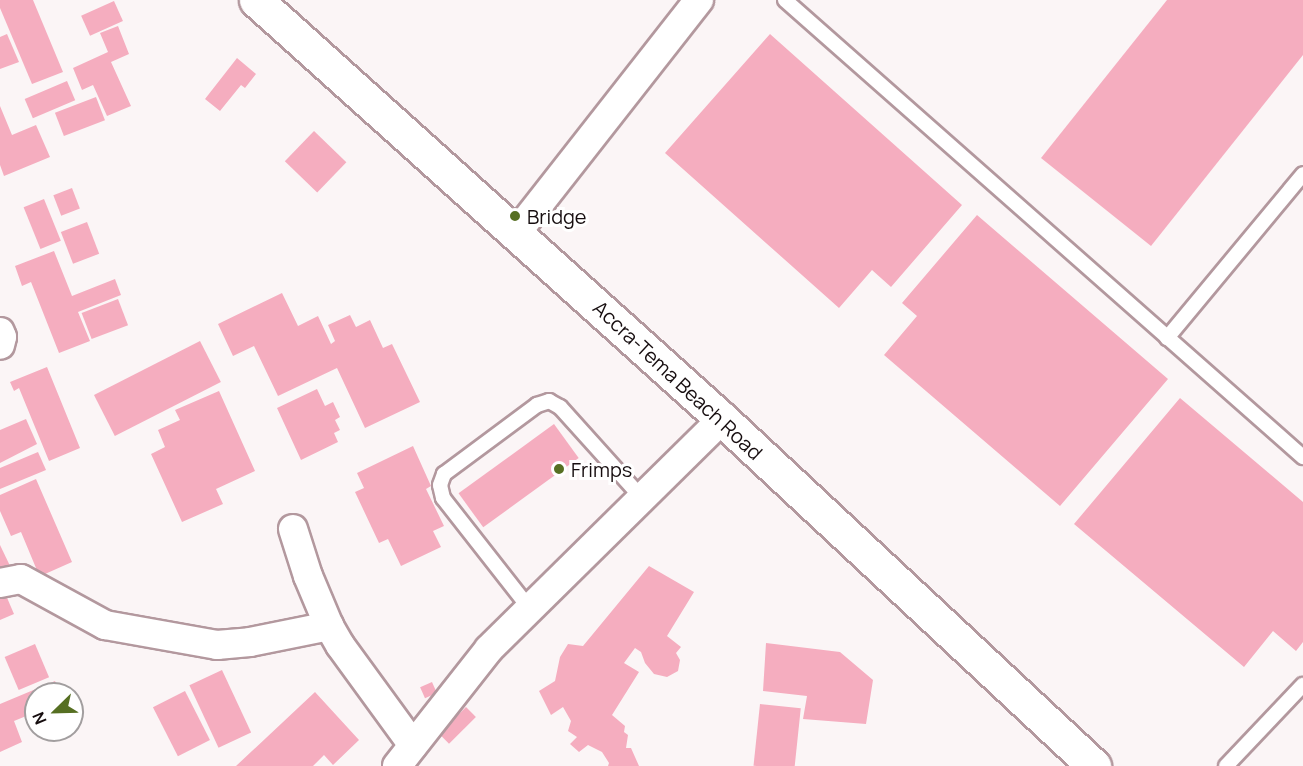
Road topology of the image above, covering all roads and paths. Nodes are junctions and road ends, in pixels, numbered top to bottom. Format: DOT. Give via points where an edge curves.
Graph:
graph roads {
  1 [pos="256,0"];
  2 [pos="699,0"];
  3 [pos="785,0"];
  4 [pos="1303,174"];
  5 [pos="517,232"];
  6 [pos="0,332"];
  7 [pos="1167,338"];
  8 [pos="0,345"];
  9 [pos="722,419"];
  10 [pos="1303,457"];
  11 [pos="642,498"];
  12 [pos="293,530"];
  13 [pos="0,583"];
  14 [pos="530,609"];
  15 [pos="329,626"];
  16 [pos="1303,685"];
  17 [pos="405,755"];
  18 [pos="1094,766"];
  19 [pos="1226,766"];
  1 -- 5 [label="main road, Accra-Tema Beach Road"];
  2 -- 5 [label="street"];
  3 -- 7 [label="lane"];
  4 -- 7 [label="lane"];
  5 -- 9 [label="main road, Accra-Tema Beach Road"];
  6 -- 8 [label="street"];
  7 -- 10 [label="lane"];
  9 -- 11 [label="street"];
  9 -- 18 [label="main road, Accra-Tema Beach Road"];
  11 -- 14 [label="street"];
  11 -- 14 [label="lane" via="560,407 549,401 537,405 444,474 440,485 442,498"];
  12 -- 15 [label="street"];
  13 -- 15 [label="street" via="21,579 105,625 217,645"];
  14 -- 17 [label="street" via="489,649"];
  15 -- 17 [label="street"];
  16 -- 19 [label="lane"];
}
